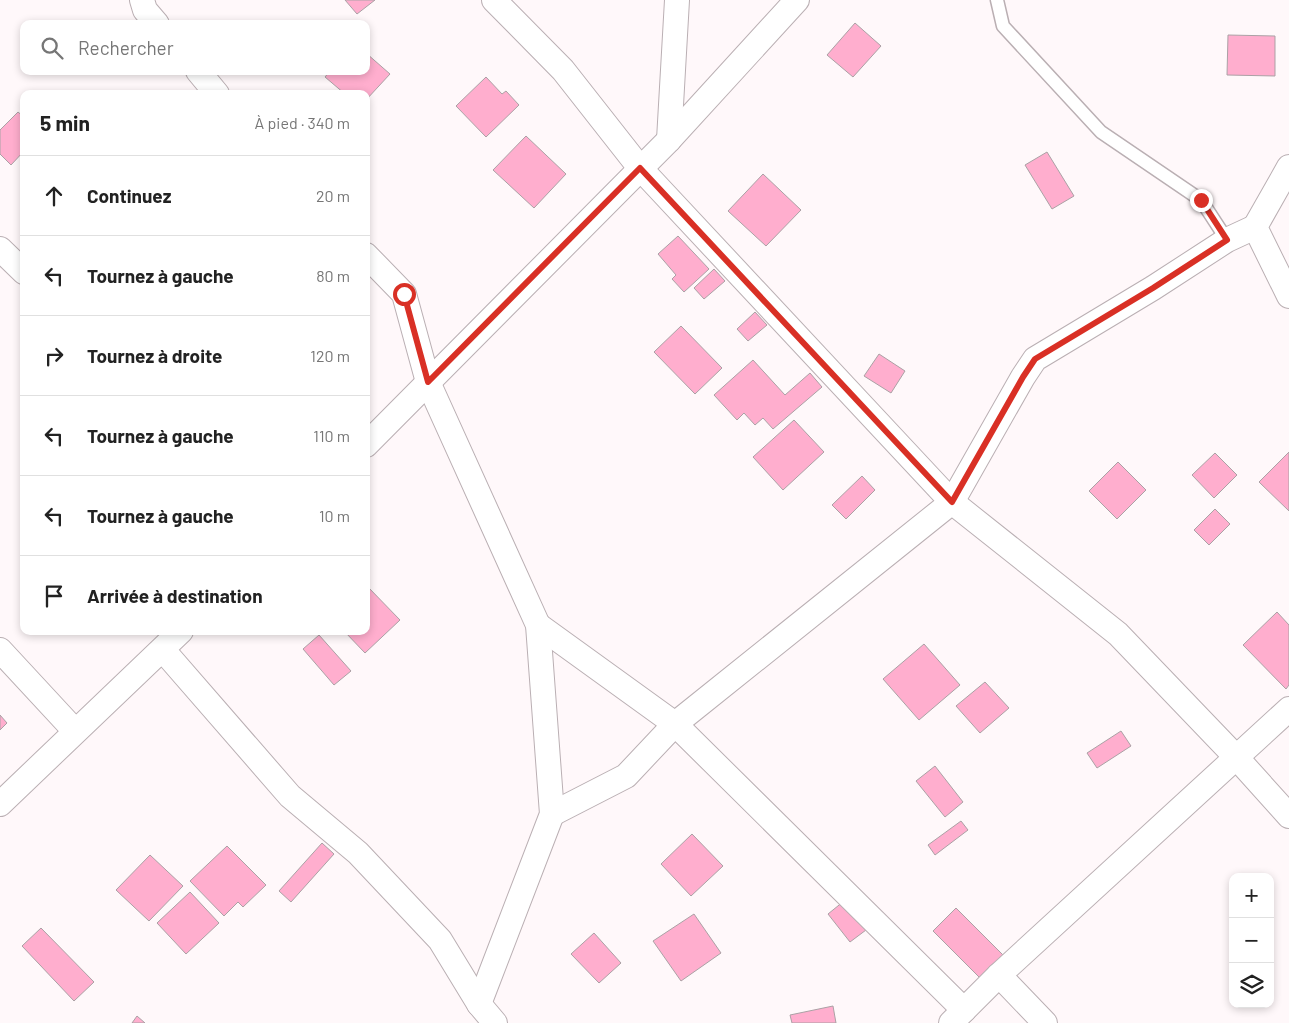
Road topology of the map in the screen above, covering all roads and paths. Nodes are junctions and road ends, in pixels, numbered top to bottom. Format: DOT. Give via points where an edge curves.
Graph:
graph roads {
  1 [pos="494,0"];
  2 [pos="677,0"];
  3 [pos="797,0"];
  4 [pos="997,0"];
  5 [pos="201,75"];
  6 [pos="214,90"];
  7 [pos="669,140"];
  8 [pos="1289,167"];
  9 [pos="640,168"];
  10 [pos="1255,227"];
  11 [pos="1227,240"];
  12 [pos="0,249"];
  13 [pos="370,259"];
  14 [pos="20,268"];
  15 [pos="1289,296"];
  16 [pos="428,382"];
  17 [pos="370,441"];
  18 [pos="952,502"];
  19 [pos="538,625"];
  20 [pos="177,635"];
  21 [pos="0,650"];
  22 [pos="163,650"];
  23 [pos="1289,709"];
  24 [pos="675,724"];
  25 [pos="76,731"];
  26 [pos="1236,757"];
  27 [pos="0,804"];
  28 [pos="552,814"];
  29 [pos="1289,816"];
  30 [pos="999,975"];
  31 [pos="479,1004"];
  32 [pos="958,1017"];
  33 [pos="495,1023"];
  34 [pos="1045,1023"];
  1 -- 9 [label="street" via="563,70"];
  2 -- 7 [label="street"];
  3 -- 7 [label="street"];
  4 -- 11 [label="lane" via="1003,26 1100,132 1201,200"];
  5 -- 6 [label="street"];
  7 -- 9 [label="street"];
  8 -- 10 [label="street"];
  9 -- 16 [label="street"];
  9 -- 18 [label="street"];
  10 -- 11 [label="street"];
  10 -- 15 [label="street"];
  11 -- 18 [label="street" via="1035,359"];
  12 -- 14 [label="street"];
  13 -- 16 [label="street" via="404,294"];
  16 -- 17 [label="street"];
  16 -- 19 [label="street"];
  18 -- 24 [label="street"];
  18 -- 26 [label="street" via="1118,634"];
  19 -- 24 [label="street"];
  19 -- 28 [label="street"];
  20 -- 22 [label="street"];
  21 -- 25 [label="street"];
  22 -- 25 [label="street"];
  22 -- 31 [label="street" via="290,796 358,853 440,940"];
  23 -- 26 [label="street"];
  24 -- 28 [label="street" via="626,776"];
  24 -- 32 [label="street"];
  25 -- 27 [label="street"];
  26 -- 29 [label="street"];
  26 -- 30 [label="street"];
  28 -- 31 [label="street"];
  30 -- 32 [label="street"];
  30 -- 34 [label="street"];
  31 -- 33 [label="street"];
}
